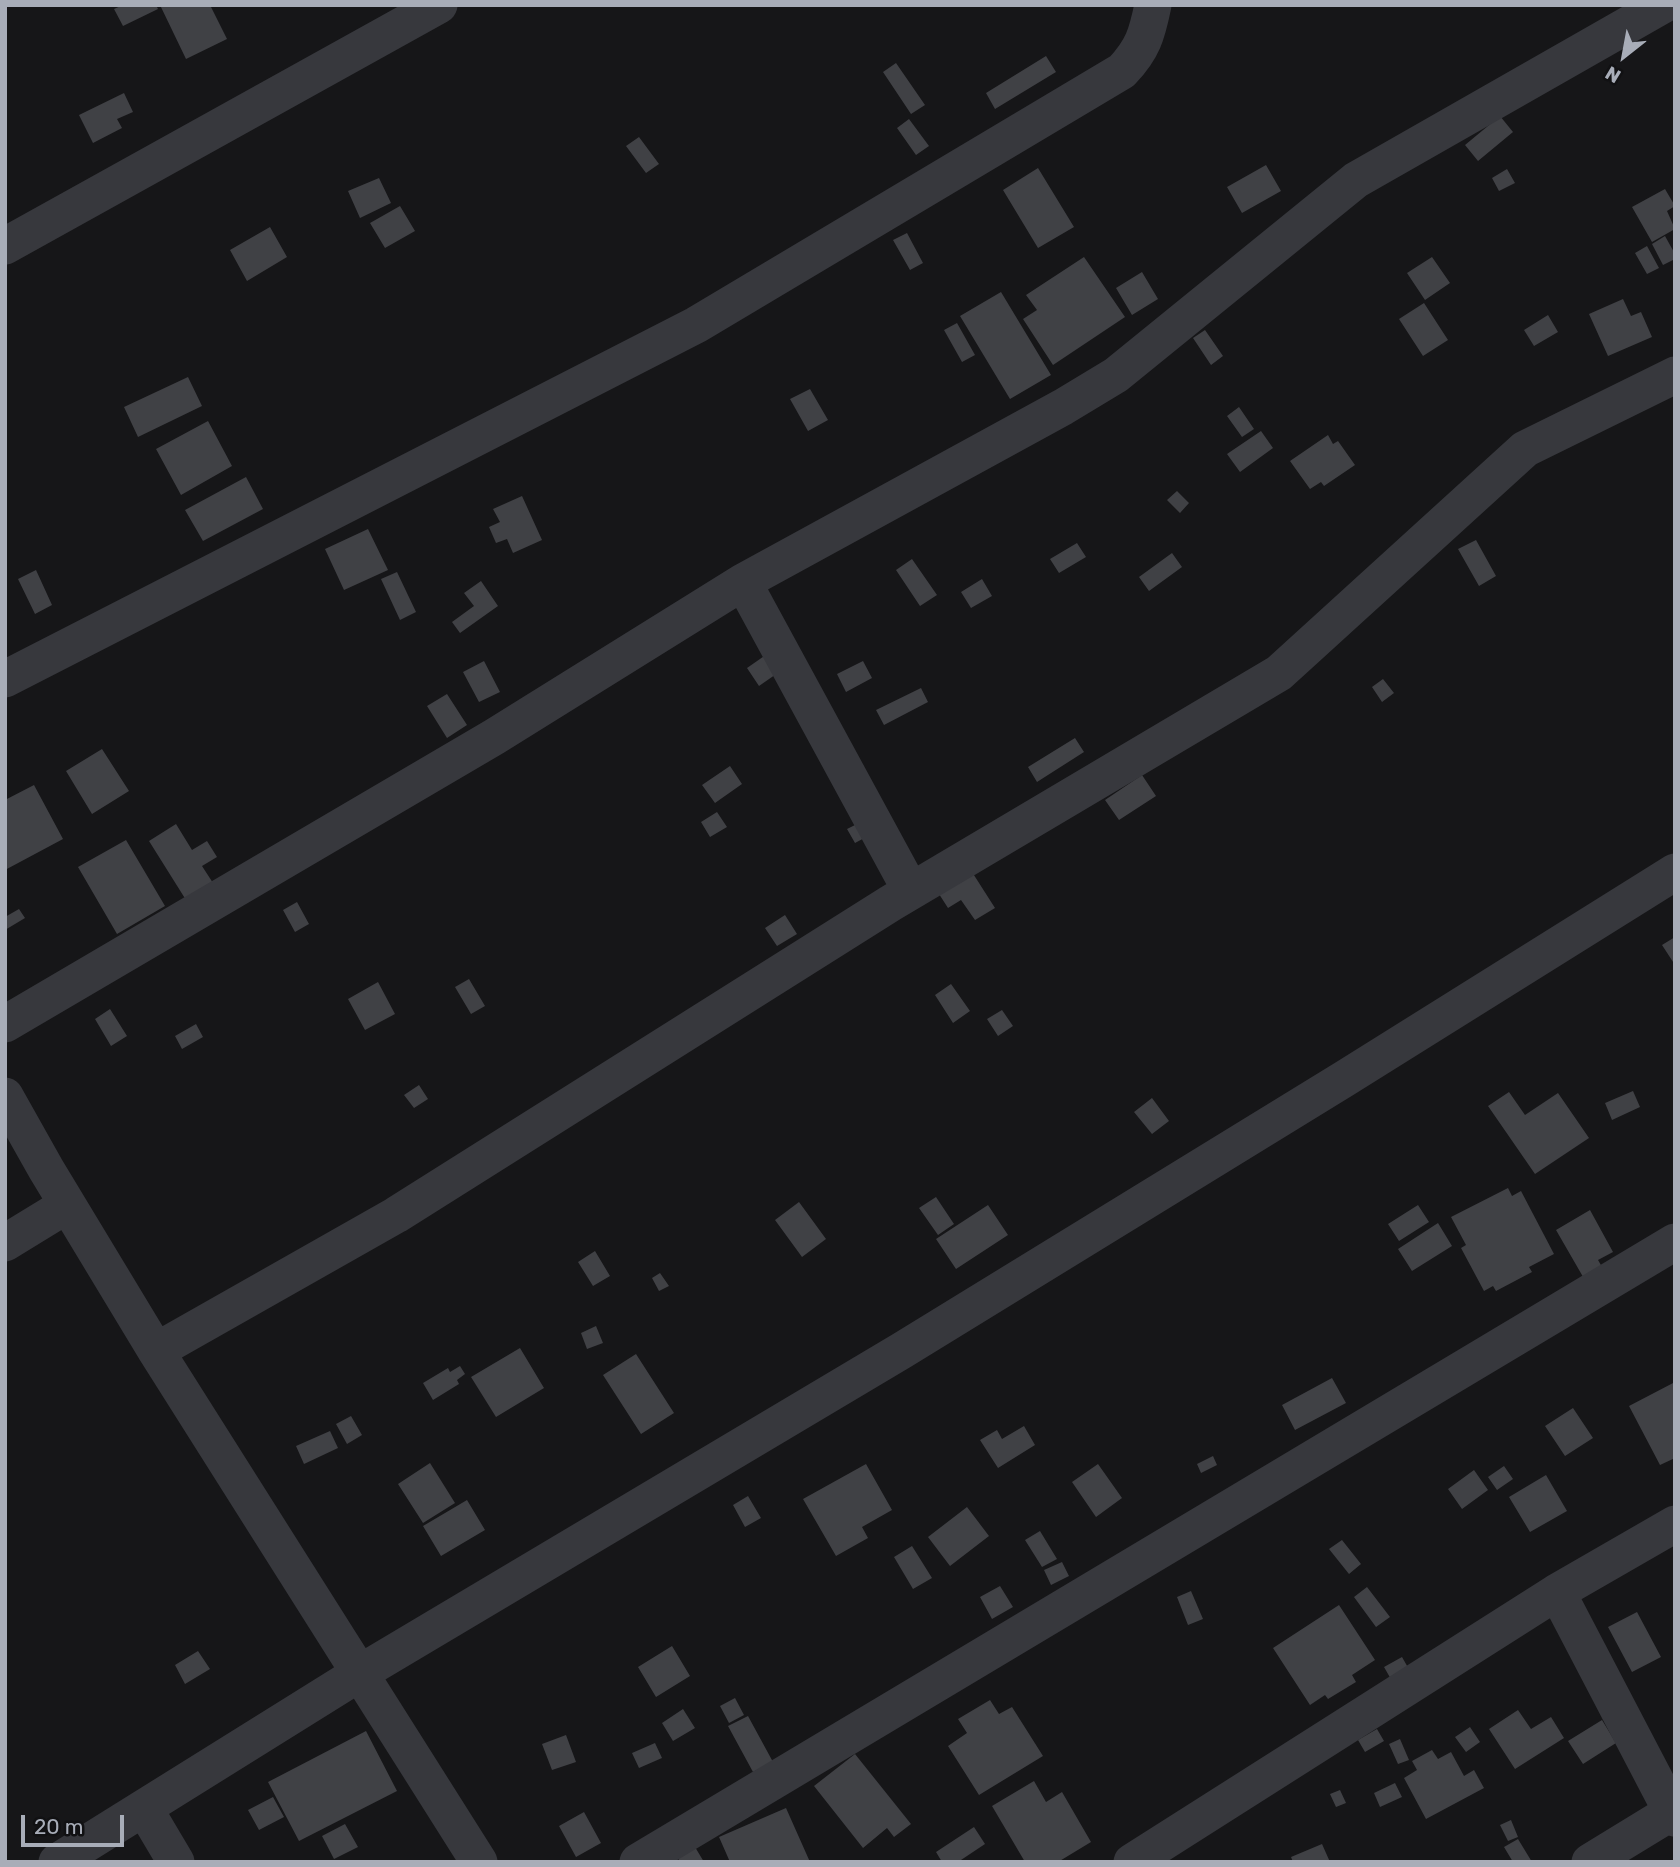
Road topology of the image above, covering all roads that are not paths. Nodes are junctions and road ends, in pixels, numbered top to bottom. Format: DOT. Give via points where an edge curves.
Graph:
graph roads {
  1 [pos="439,5"];
  2 [pos="1153,5"];
  3 [pos="1662,5"];
  4 [pos="5,246"];
  5 [pos="1675,375"];
  6 [pos="743,582"];
  7 [pos="5,679"];
  8 [pos="1675,872"];
  9 [pos="911,891"];
  10 [pos="5,1024"];
  11 [pos="5,1096"];
  12 [pos="67,1205"];
  13 [pos="1675,1242"];
  14 [pos="5,1243"];
  15 [pos="156,1351"];
  16 [pos="1675,1524"];
  17 [pos="1557,1592"];
  18 [pos="360,1673"];
  19 [pos="144,1808"];
  20 [pos="1674,1813"];
  21 [pos="57,1862"];
  22 [pos="176,1862"];
  23 [pos="479,1862"];
  24 [pos="638,1862"];
  25 [pos="1132,1862"];
  26 [pos="1590,1862"];
  1 -- 4 [label="street"];
  2 -- 7 [label="street" via="1146,40 1122,71 696,325"];
  3 -- 6 [label="street" via="1356,180 1116,375"];
  5 -- 9 [label="street" via="1525,449 1279,673"];
  6 -- 9 [label="street"];
  6 -- 10 [label="street" via="494,737"];
  8 -- 18 [label="street" via="901,1351"];
  9 -- 15 [label="street" via="396,1215"];
  11 -- 12 [label="street"];
  12 -- 14 [label="street"];
  12 -- 15 [label="street"];
  13 -- 24 [label="street"];
  15 -- 18 [label="street"];
  16 -- 17 [label="street"];
  17 -- 20 [label="street"];
  17 -- 25 [label="street"];
  18 -- 19 [label="street"];
  18 -- 23 [label="street"];
  19 -- 21 [label="street"];
  19 -- 22 [label="street"];
  20 -- 26 [label="street"];
}
